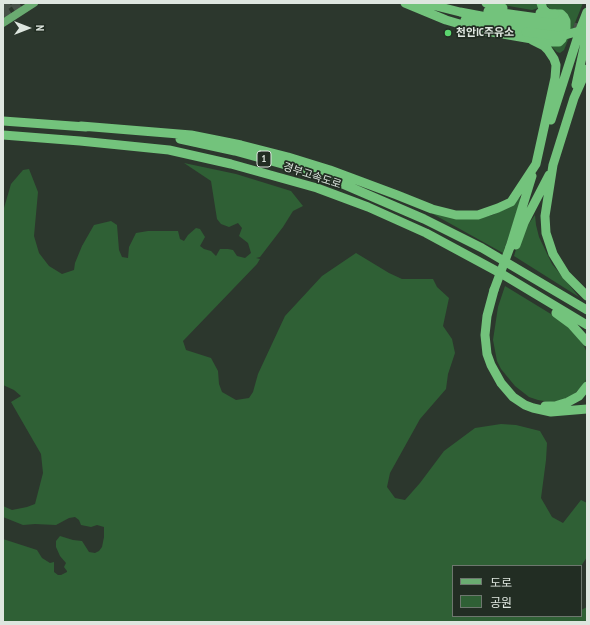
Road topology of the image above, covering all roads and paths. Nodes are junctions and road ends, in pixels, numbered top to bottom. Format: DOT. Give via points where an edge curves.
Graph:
graph roads {
  1 [pos="30,3"];
  2 [pos="34,3"];
  3 [pos="406,3"];
  4 [pos="424,3"];
  5 [pos="448,3"];
  6 [pos="486,3"];
  7 [pos="586,3"];
  8 [pos="415,6"];
  9 [pos="540,8"];
  10 [pos="587,12"];
  11 [pos="3,17"];
  12 [pos="3,23"];
  13 [pos="561,26"];
  14 [pos="585,31"];
  15 [pos="532,40"];
  16 [pos="587,69"];
  17 [pos="587,78"];
  18 [pos="574,98"];
  19 [pos="3,121"];
  20 [pos="81,126"];
  21 [pos="3,135"];
  22 [pos="536,164"];
  23 [pos="553,165"];
  24 [pos="426,233"];
  25 [pos="512,248"];
  26 [pos="497,290"];
  27 [pos="587,296"];
  28 [pos="587,310"];
  29 [pos="587,324"];
  30 [pos="587,342"];
  31 [pos="587,386"];
  32 [pos="587,409"];
  1 -- 11 [label="main road"];
  2 -- 12 [label="main road"];
  3 -- 8 [label="highway"];
  4 -- 13 [label="highway" via="506,21"];
  5 -- 13 [label="highway" via="538,18"];
  6 -- 9 [label="highway" via="494,6"];
  7 -- 14 [label="highway"];
  8 -- 14 [label="highway, bridge" via="452,17 526,32 559,36"];
  8 -- 15 [label="highway" via="446,20"];
  9 -- 13 [label="highway"];
  9 -- 15 [label="highway, bridge" via="563,15 566,28 562,39 556,42"];
  10 -- 14 [label="highway"];
  14 -- 18 [label="highway"];
  14 -- 22 [label="highway"];
  15 -- 22 [label="highway" via="548,50 556,65"];
  16 -- 18 [label="highway"];
  17 -- 18 [label="main road"];
  18 -- 23 [label="highway"];
  19 -- 20 [label="highway, 경부고속도로 / 1"];
  20 -- 22 [label="highway" via="191,135 241,145 330,170 432,209 456,215 478,214 511,202"];
  20 -- 28 [label="highway, 경부고속도로 / 1" via="170,137 235,151 322,175 424,219 482,248"];
  21 -- 24 [label="highway, 경부고속도로 / 1" via="169,150 231,164 318,188"];
  22 -- 25 [label="highway"];
  23 -- 25 [label="highway"];
  23 -- 27 [label="highway" via="545,216 548,242 566,275"];
  24 -- 29 [label="highway, 경부고속도로 / 1"];
  24 -- 30 [label="highway" via="564,318"];
  25 -- 26 [label="highway"];
  26 -- 31 [label="highway" via="492,317 491,345 498,369 511,388 525,399 547,406 568,402 579,396"];
  26 -- 32 [label="highway" via="487,316 485,335 487,354 500,383 513,397 533,408 551,412"];
}
